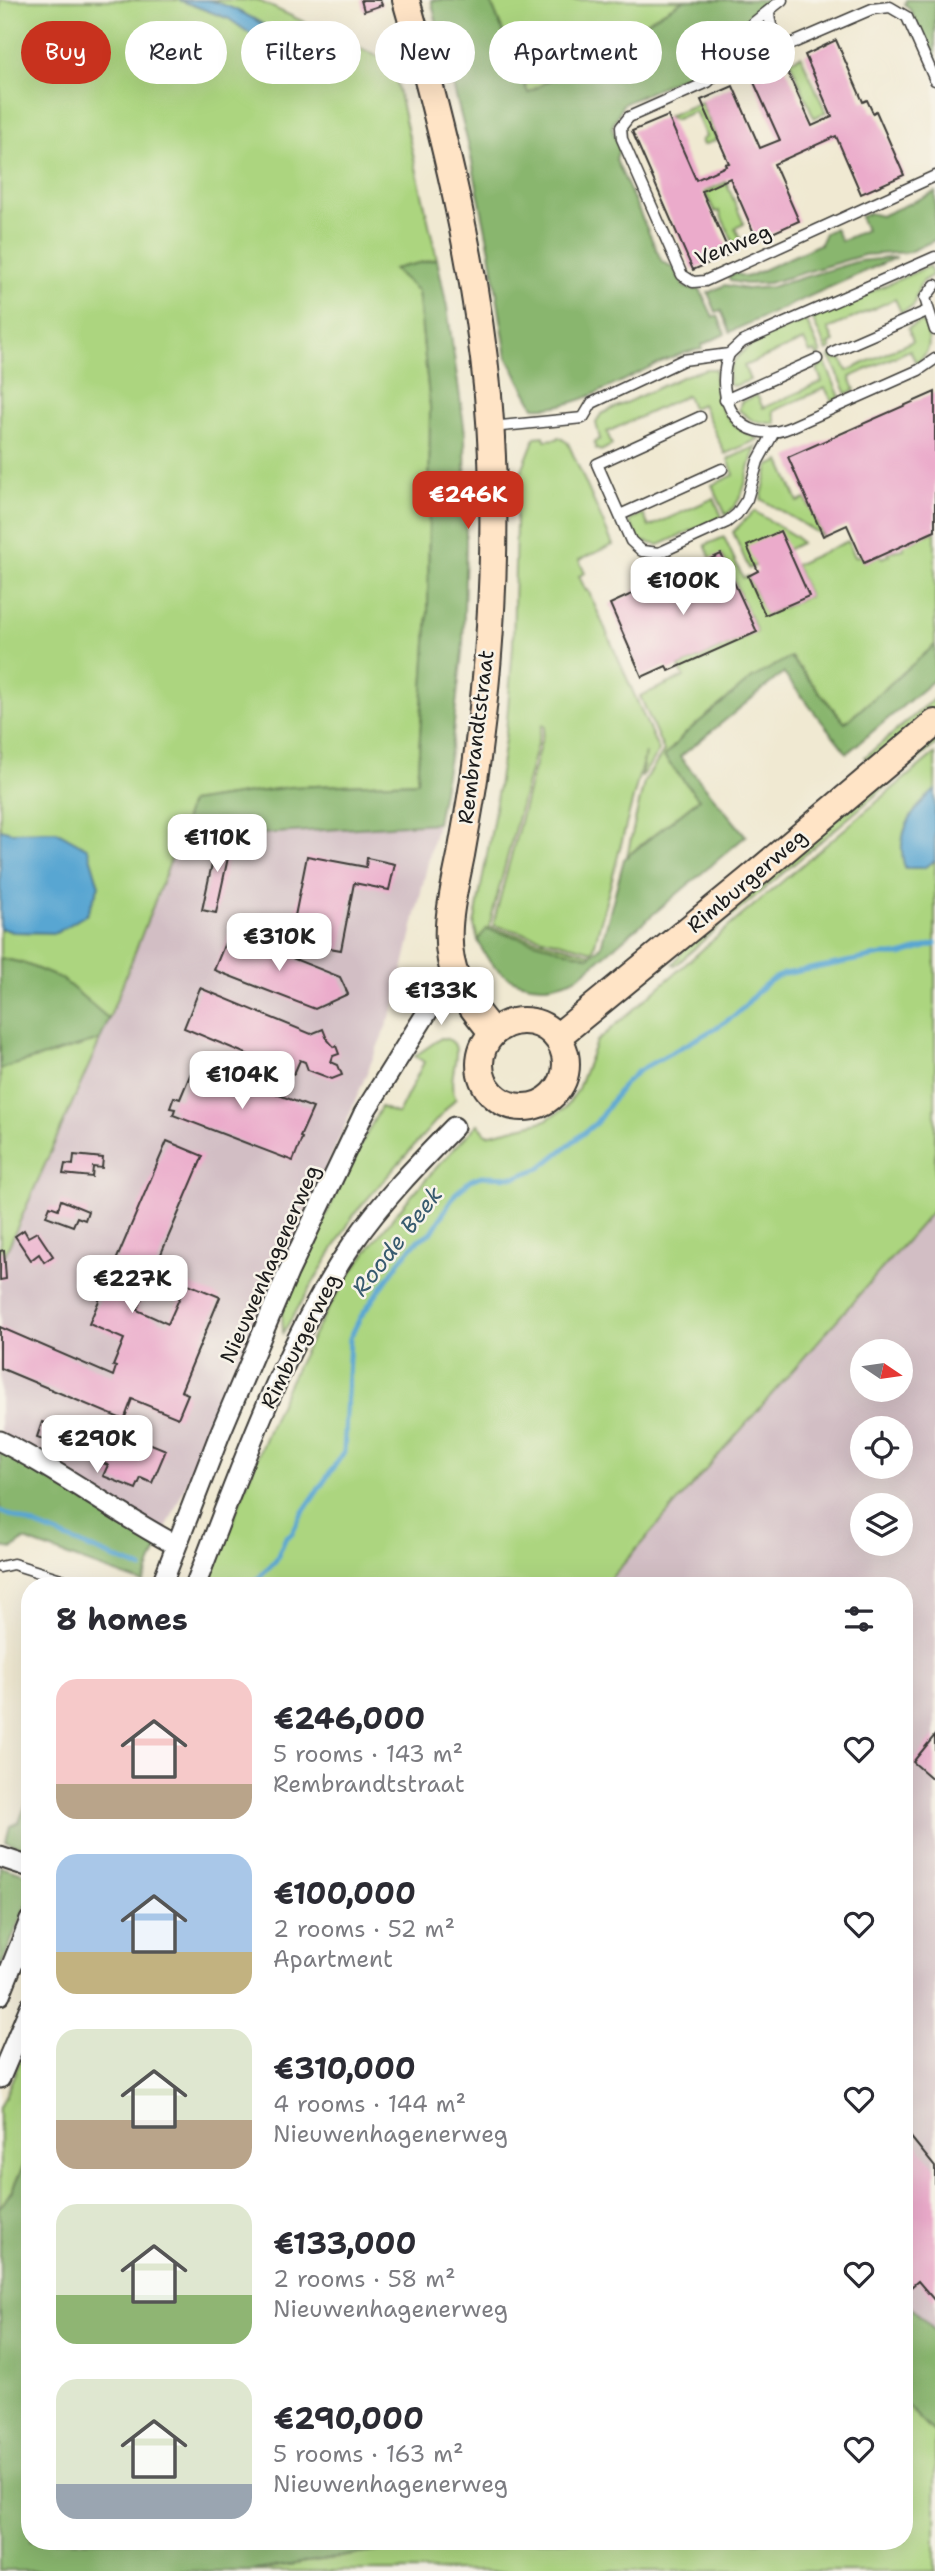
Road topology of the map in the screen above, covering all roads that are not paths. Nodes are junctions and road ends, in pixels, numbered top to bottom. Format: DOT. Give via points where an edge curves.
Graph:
graph roads {
  1 [pos="406,0"];
  2 [pos="782,0"];
  3 [pos="769,12"];
  4 [pos="757,21"];
  5 [pos="770,21"];
  6 [pos="795,42"];
  7 [pos="935,80"];
  8 [pos="703,84"];
  9 [pos="935,176"];
  10 [pos="935,257"];
  11 [pos="935,285"];
  12 [pos="927,311"];
  13 [pos="935,330"];
  14 [pos="833,352"];
  15 [pos="729,354"];
  16 [pos="817,359"];
  17 [pos="935,359"];
  18 [pos="725,400"];
  19 [pos="700,417"];
  20 [pos="490,427"];
  21 [pos="774,432"];
  22 [pos="722,469"];
  23 [pos="620,515"];
  24 [pos="935,723"];
  25 [pos="457,981"];
  26 [pos="493,1033"];
  27 [pos="556,1037"];
  28 [pos="454,1127"];
  29 [pos="0,1441"];
  30 [pos="176,1545"];
  31 [pos="0,1567"];
  32 [pos="54,1577"];
  33 [pos="164,1577"];
  34 [pos="199,1577"];
  35 [pos="0,1857"];
  36 [pos="21,1864"];
  37 [pos="21,1942"];
  38 [pos="0,1995"];
  39 [pos="21,2028"];
  40 [pos="0,2078"];
  1 -- 20 [label="street, Rembrandtstraat" via="465,244"];
  2 -- 3 [label="lane, Venweg"];
  3 -- 4 [label="lane, Venweg"];
  3 -- 5 [label="lane"];
  6 -- 7 [label="lane, Venweg" via="872,9 890,6 907,18"];
  8 -- 9 [label="lane, Venweg" via="629,117 621,127 622,139 679,270 693,282 705,281"];
  10 -- 15 [label="lane" via="742,342"];
  11 -- 12 [label="lane" via="925,298"];
  12 -- 13 [label="lane"];
  12 -- 14 [label="lane"];
  15 -- 18 [label="lane" via="724,368"];
  15 -- 20 [label="lane" via="682,360 592,402 583,418"];
  16 -- 18 [label="lane"];
  17 -- 21 [label="lane"];
  18 -- 21 [label="lane" via="744,424"];
  19 -- 23 [label="lane" via="597,464"];
  20 -- 25 [label="street, Rembrandtstraat" via="492,541 485,686 448,932"];
  21 -- 23 [label="lane" via="758,461 747,499 727,522 651,553 631,541"];
  22 -- 23 [label="lane"];
  24 -- 27 [label="street, Rimburgerweg"];
  25 -- 26 [label="street, Rembrandtstraat"];
  25 -- 30 [label="street, Nieuwenhagenerweg" via="436,998 364,1113 288,1273"];
  26 -- 27 [label="street" via="502,1026 526,1021"];
  26 -- 27 [label="street" via="481,1052 484,1084 498,1100 517,1107 547,1100 560,1085 566,1065"];
  28 -- 34 [label="street, Rimburgerweg" via="379,1209 317,1300 285,1361"];
  29 -- 30 [label="street"];
  30 -- 33 [label="street, Nieuwenhagenerweg"];
  31 -- 32 [label="lane" via="13,1564"];
  35 -- 36 [label="street"];
  37 -- 38 [label="street"];
  39 -- 40 [label="street"];
}
